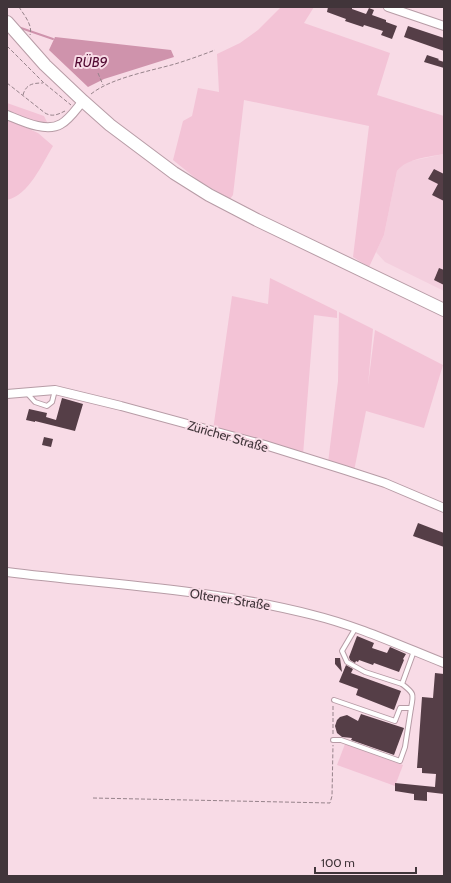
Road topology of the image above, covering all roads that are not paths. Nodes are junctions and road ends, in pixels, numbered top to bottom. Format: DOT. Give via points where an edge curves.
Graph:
graph roads {
  1 [pos="388,7"];
  2 [pos="7,22"];
  3 [pos="444,26"];
  4 [pos="83,101"];
  5 [pos="7,115"];
  6 [pos="444,310"];
  7 [pos="55,390"];
  8 [pos="26,392"];
  9 [pos="7,394"];
  10 [pos="444,508"];
  11 [pos="7,572"];
  12 [pos="355,629"];
  13 [pos="414,651"];
  14 [pos="444,663"];
  15 [pos="402,684"];
  16 [pos="334,700"];
  17 [pos="412,708"];
  18 [pos="333,740"];
  1 -- 3 [label="street"];
  2 -- 4 [label="main road" via="45,66"];
  4 -- 5 [label="street" via="63,123 52,127"];
  4 -- 6 [label="main road" via="140,149 209,195"];
  7 -- 8 [label="street, Züricher Straße"];
  7 -- 8 [label="lane" via="52,402 47,406 35,402"];
  7 -- 10 [label="street, Züricher Straße" via="272,448 385,483"];
  8 -- 9 [label="street, Züricher Straße"];
  11 -- 12 [label="street, Oltener Straße" via="174,589 313,615"];
  12 -- 13 [label="street, Oltener Straße"];
  12 -- 15 [label="lane" via="342,651 347,662 365,672"];
  13 -- 14 [label="street, Oltener Straße"];
  13 -- 15 [label="lane"];
  15 -- 17 [label="lane" via="411,691 414,698"];
  16 -- 17 [label="lane" via="395,721 400,708"];
  17 -- 18 [label="lane" via="400,761 341,740"];
}
